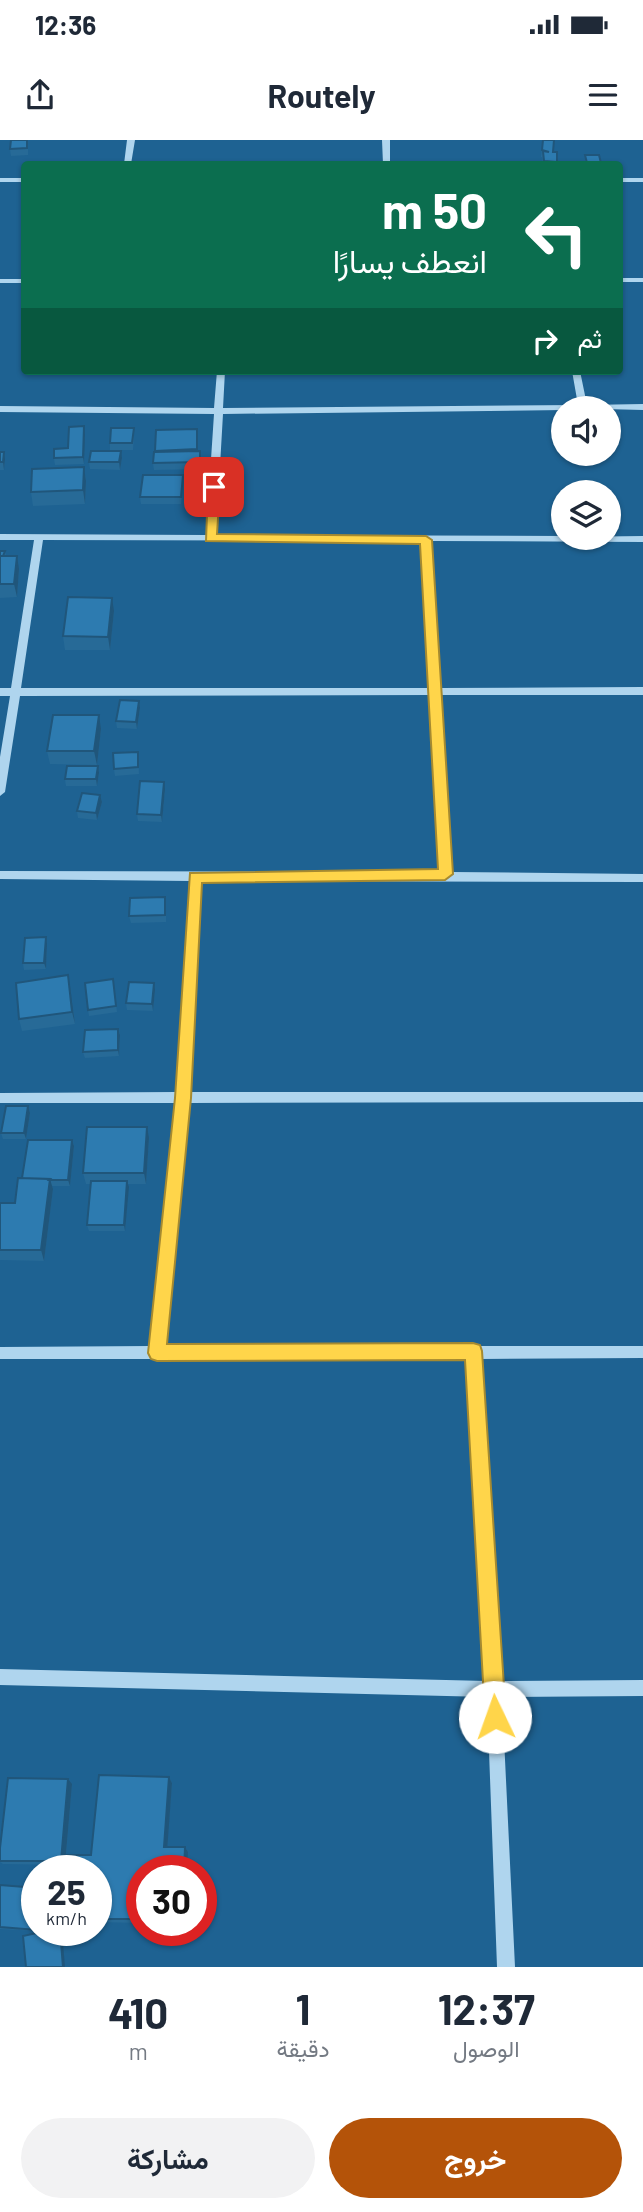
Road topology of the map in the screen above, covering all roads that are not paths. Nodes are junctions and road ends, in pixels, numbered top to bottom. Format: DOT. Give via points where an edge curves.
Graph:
graph roads {
  1 [pos="131,140"];
  2 [pos="386,140"];
  3 [pos="128,161"];
  4 [pos="387,161"];
  5 [pos="0,180"];
  6 [pos="21,180"];
  7 [pos="623,180"];
  8 [pos="643,180"];
  9 [pos="0,281"];
  10 [pos="21,281"];
  11 [pos="623,281"];
  12 [pos="643,281"];
  13 [pos="221,375"];
  14 [pos="577,375"];
  15 [pos="581,396"];
  16 [pos="551,406"];
  17 [pos="621,407"];
  18 [pos="643,407"];
  19 [pos="0,409"];
  20 [pos="219,411"];
  21 [pos="0,537"];
  22 [pos="39,537"];
  23 [pos="211,538"];
  24 [pos="426,540"];
  25 [pos="643,540"];
  26 [pos="436,691"];
  27 [pos="643,691"];
  28 [pos="0,692"];
  29 [pos="17,692"];
  30 [pos="0,792"];
  31 [pos="0,874"];
  32 [pos="445,874"];
  33 [pos="195,877"];
  34 [pos="643,878"];
  35 [pos="643,1097"];
  36 [pos="0,1098"];
  37 [pos="183,1098"];
  38 [pos="473,1351"];
  39 [pos="643,1352"];
  40 [pos="0,1353"];
  41 [pos="157,1353"];
  42 [pos="0,1677"];
  43 [pos="643,1688"];
  44 [pos="494,1689"];
  45 [pos="506,1967"];
  1 -- 3 [label="street"];
  2 -- 4 [label="street"];
  5 -- 6 [label="street"];
  7 -- 8 [label="street"];
  9 -- 10 [label="street"];
  11 -- 12 [label="street"];
  13 -- 20 [label="street"];
  14 -- 15 [label="street"];
  16 -- 20 [label="street"];
  17 -- 18 [label="street"];
  19 -- 20 [label="street"];
  20 -- 23 [label="street"];
  21 -- 22 [label="street"];
  22 -- 23 [label="street"];
  22 -- 29 [label="street"];
  23 -- 24 [label="street"];
  24 -- 25 [label="street"];
  24 -- 26 [label="street"];
  26 -- 27 [label="street"];
  26 -- 29 [label="street"];
  26 -- 32 [label="street"];
  28 -- 29 [label="street"];
  29 -- 30 [label="street"];
  31 -- 33 [label="street"];
  32 -- 33 [label="street"];
  32 -- 34 [label="street"];
  33 -- 37 [label="street"];
  35 -- 37 [label="street"];
  36 -- 37 [label="street"];
  37 -- 41 [label="street"];
  38 -- 39 [label="street"];
  38 -- 41 [label="street"];
  38 -- 44 [label="street"];
  40 -- 41 [label="street"];
  42 -- 44 [label="street"];
  43 -- 44 [label="street"];
  44 -- 45 [label="street"];
}
